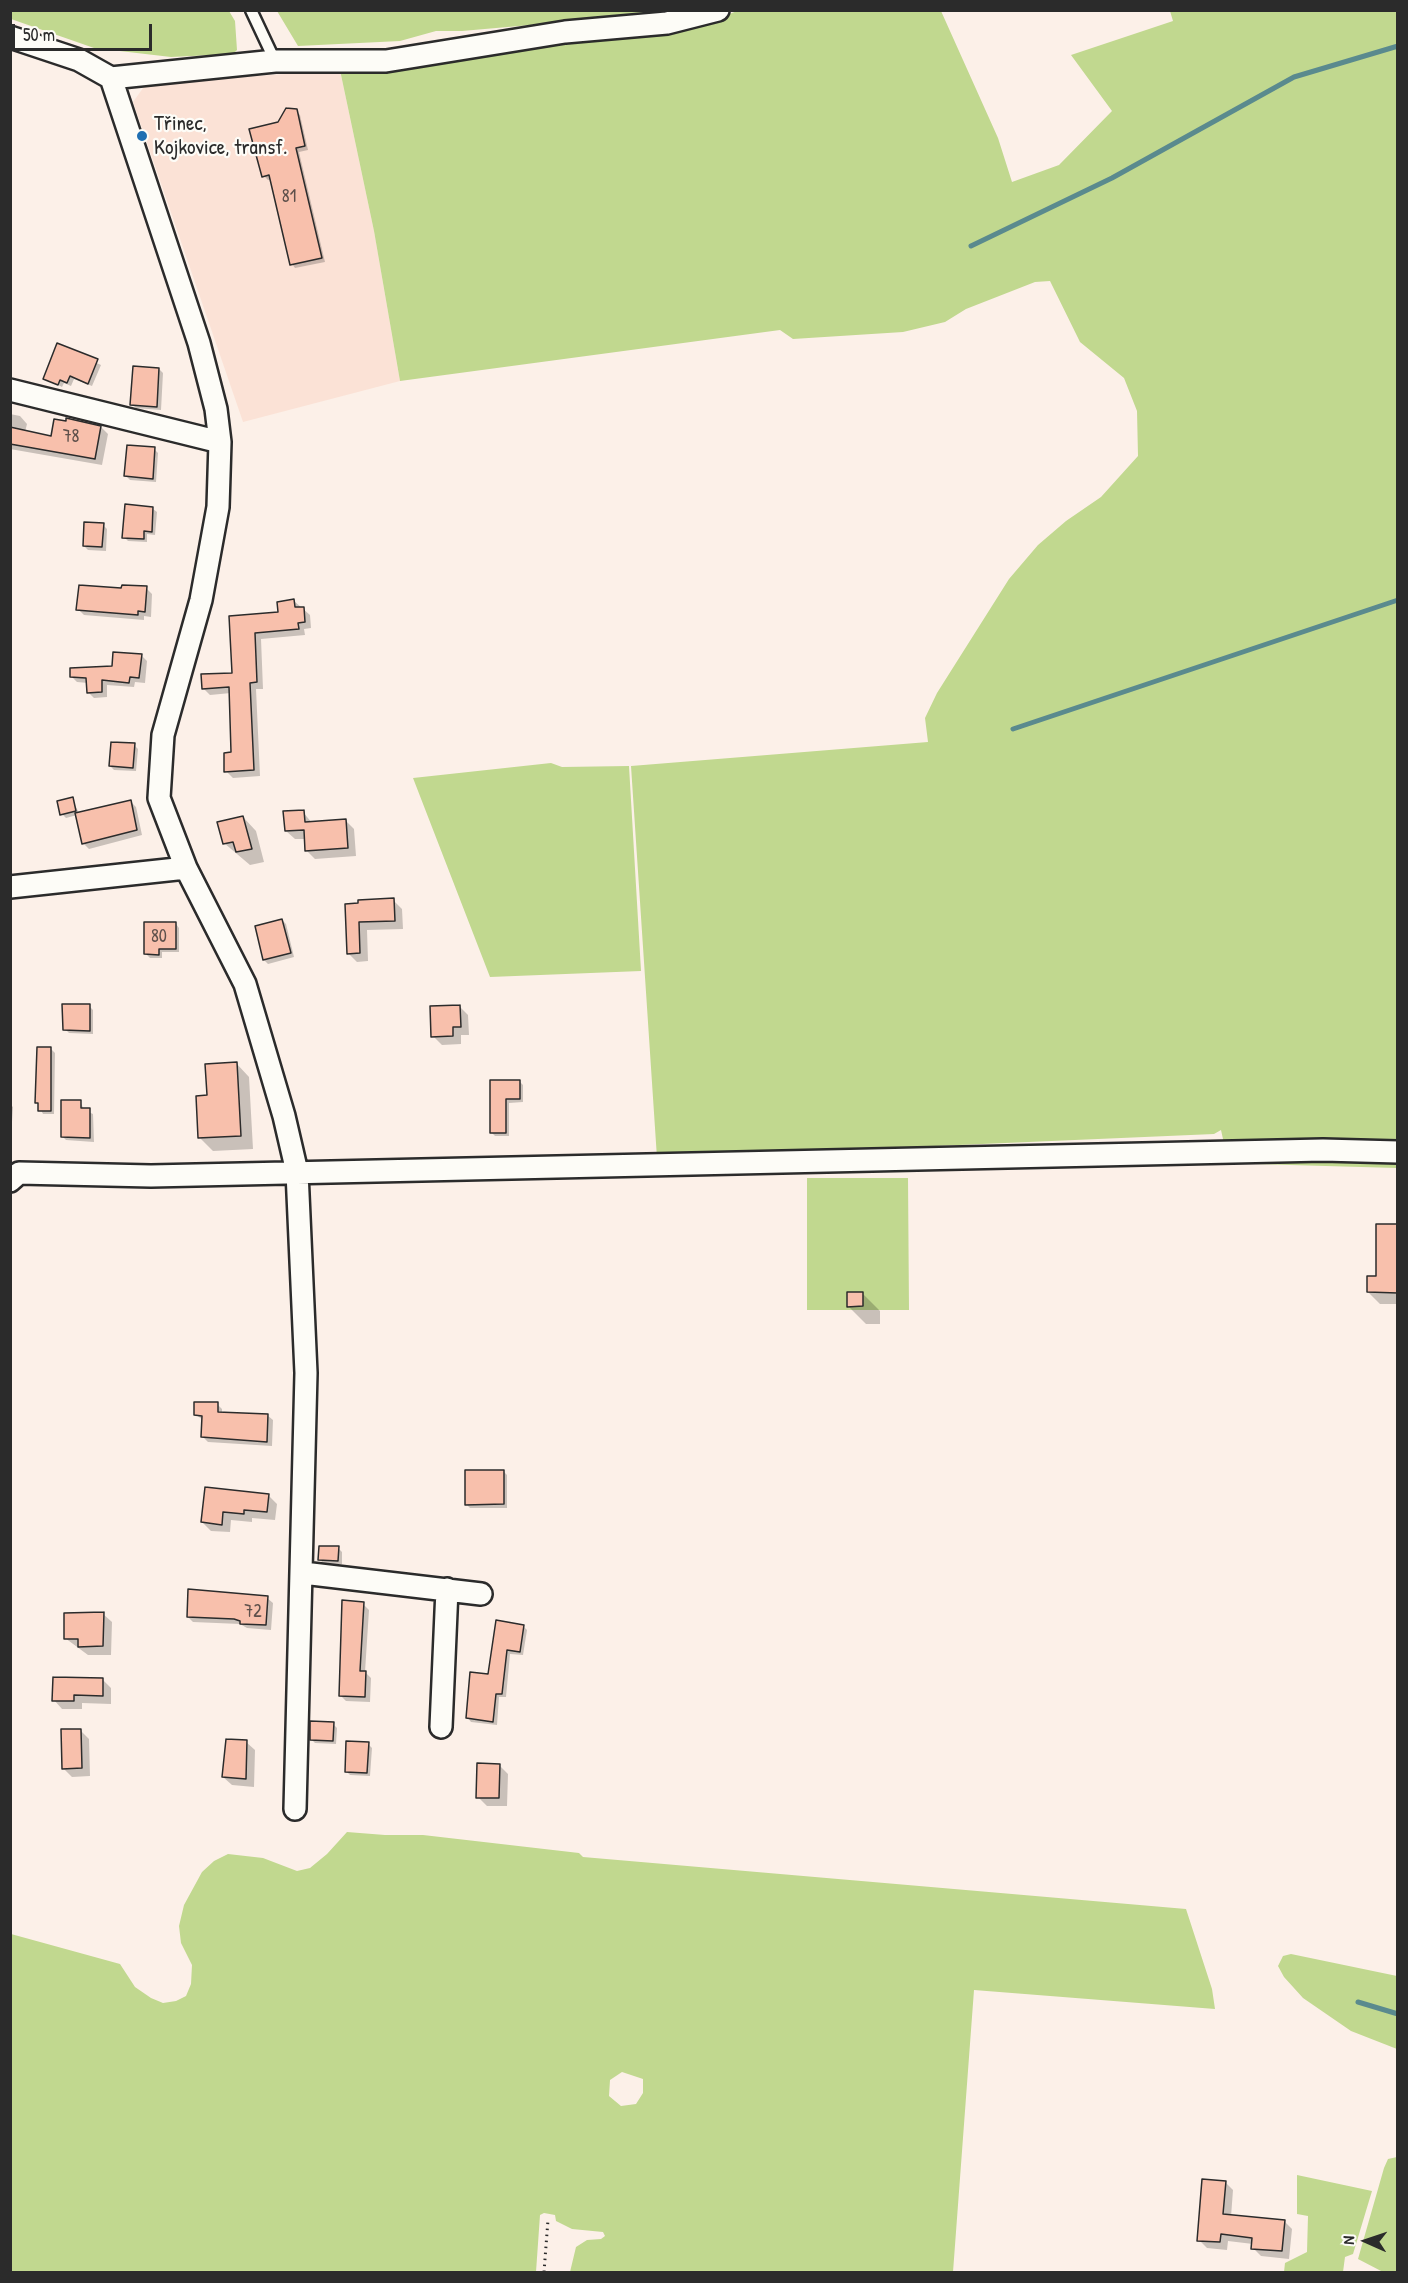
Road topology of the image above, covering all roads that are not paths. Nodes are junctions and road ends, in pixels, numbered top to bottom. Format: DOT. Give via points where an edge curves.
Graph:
graph roads {
  1 [pos="251,10"];
  2 [pos="718,10"];
  3 [pos="10,37"];
  4 [pos="275,61"];
  5 [pos="111,78"];
  6 [pos="10,390"];
  7 [pos="220,442"];
  8 [pos="186,868"];
  9 [pos="10,887"];
  10 [pos="1398,1152"];
  11 [pos="297,1172"];
  12 [pos="13,1175"];
  13 [pos="303,1573"];
  14 [pos="447,1589"];
  15 [pos="481,1594"];
  16 [pos="441,1727"];
  17 [pos="296,1809"];
  1 -- 4 [label="lane"];
  2 -- 4 [label="street" via="667,23 565,32 386,61"];
  3 -- 5 [label="street" via="79,60"];
  4 -- 5 [label="street"];
  5 -- 7 [label="street" via="199,343"];
  6 -- 7 [label="street"];
  7 -- 8 [label="street" via="218,507 201,600 163,735 159,798"];
  8 -- 9 [label="street"];
  8 -- 11 [label="street" via="245,984 285,1116"];
  10 -- 11 [label="street" via="1323,1150"];
  11 -- 12 [label="street"];
  11 -- 13 [label="street" via="306,1373"];
  13 -- 14 [label="street"];
  13 -- 17 [label="street"];
  14 -- 15 [label="street"];
  14 -- 16 [label="street"];
}
